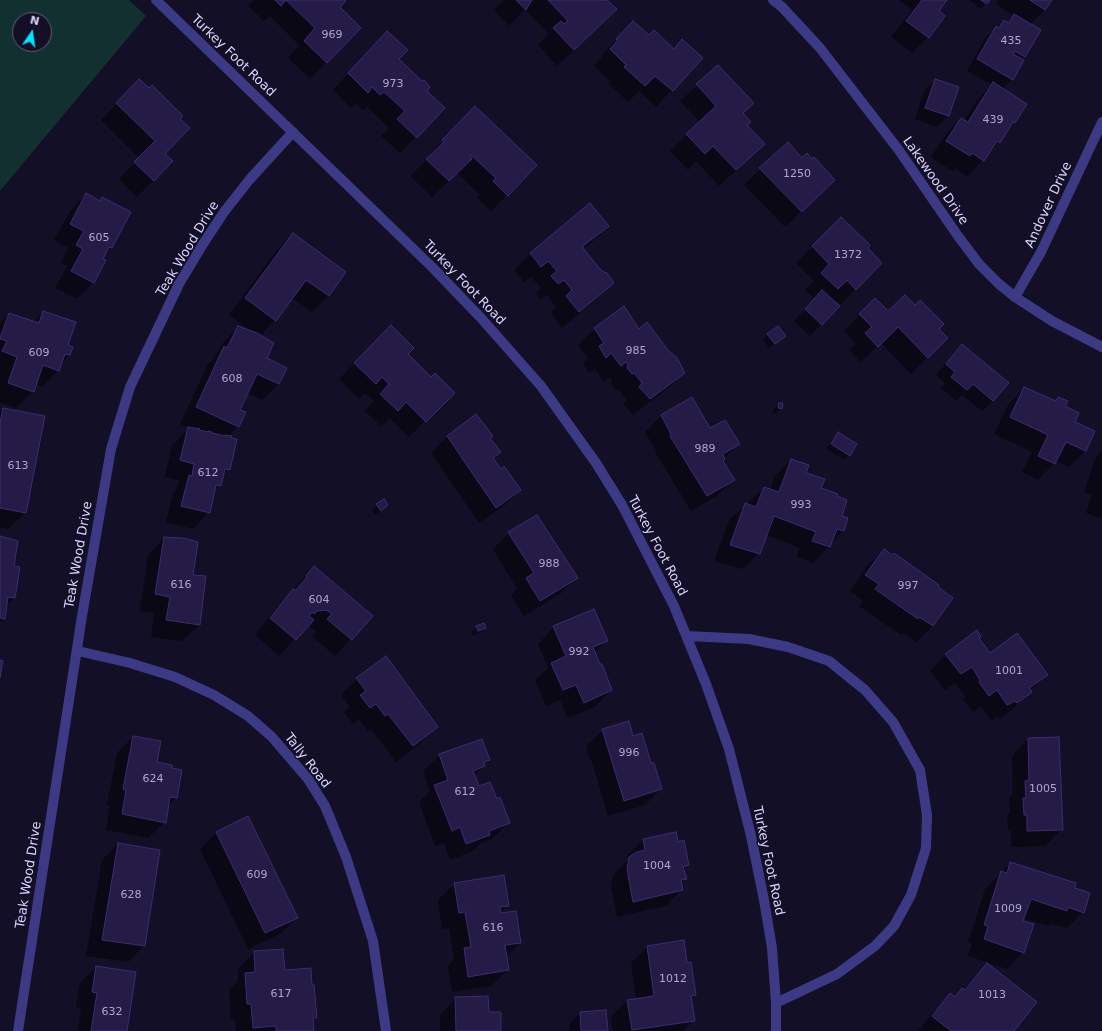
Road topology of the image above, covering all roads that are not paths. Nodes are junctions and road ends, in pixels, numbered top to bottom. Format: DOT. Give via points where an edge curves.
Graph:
graph roads {
  1 [pos="156,0"];
  2 [pos="773,0"];
  3 [pos="1102,122"];
  4 [pos="293,132"];
  5 [pos="1015,297"];
  6 [pos="1102,347"];
  7 [pos="687,636"];
  8 [pos="78,651"];
  9 [pos="776,1003"];
  10 [pos="18,1031"];
  11 [pos="386,1031"];
  12 [pos="776,1031"];
  1 -- 4 [label="street, Turkey Foot Road"];
  2 -- 5 [label="street, Lakewood Drive" via="820,48 898,149 980,264"];
  3 -- 5 [label="street, Andover Drive" via="1041,252"];
  4 -- 7 [label="street, Turkey Foot Road" via="438,273 541,386 596,463 622,505"];
  4 -- 8 [label="street, Teak Wood Drive" via="250,179 203,244 179,284 130,387 111,449"];
  5 -- 6 [label="street, Lakewood Drive" via="1052,321"];
  7 -- 9 [label="street, Turkey Foot Road" via="728,749 751,836 772,948"];
  7 -- 9 [label="street" via="749,639 829,661 866,690 894,722 920,770 927,816 926,848 911,895 894,926 875,946 837,974"];
  8 -- 10 [label="street, Teak Wood Drive"];
  8 -- 11 [label="street, Tally Road" via="175,677 214,695 248,716 272,737 308,779 325,806 346,857 372,941"];
  9 -- 12 [label="street, Turkey Foot Road"];
}
